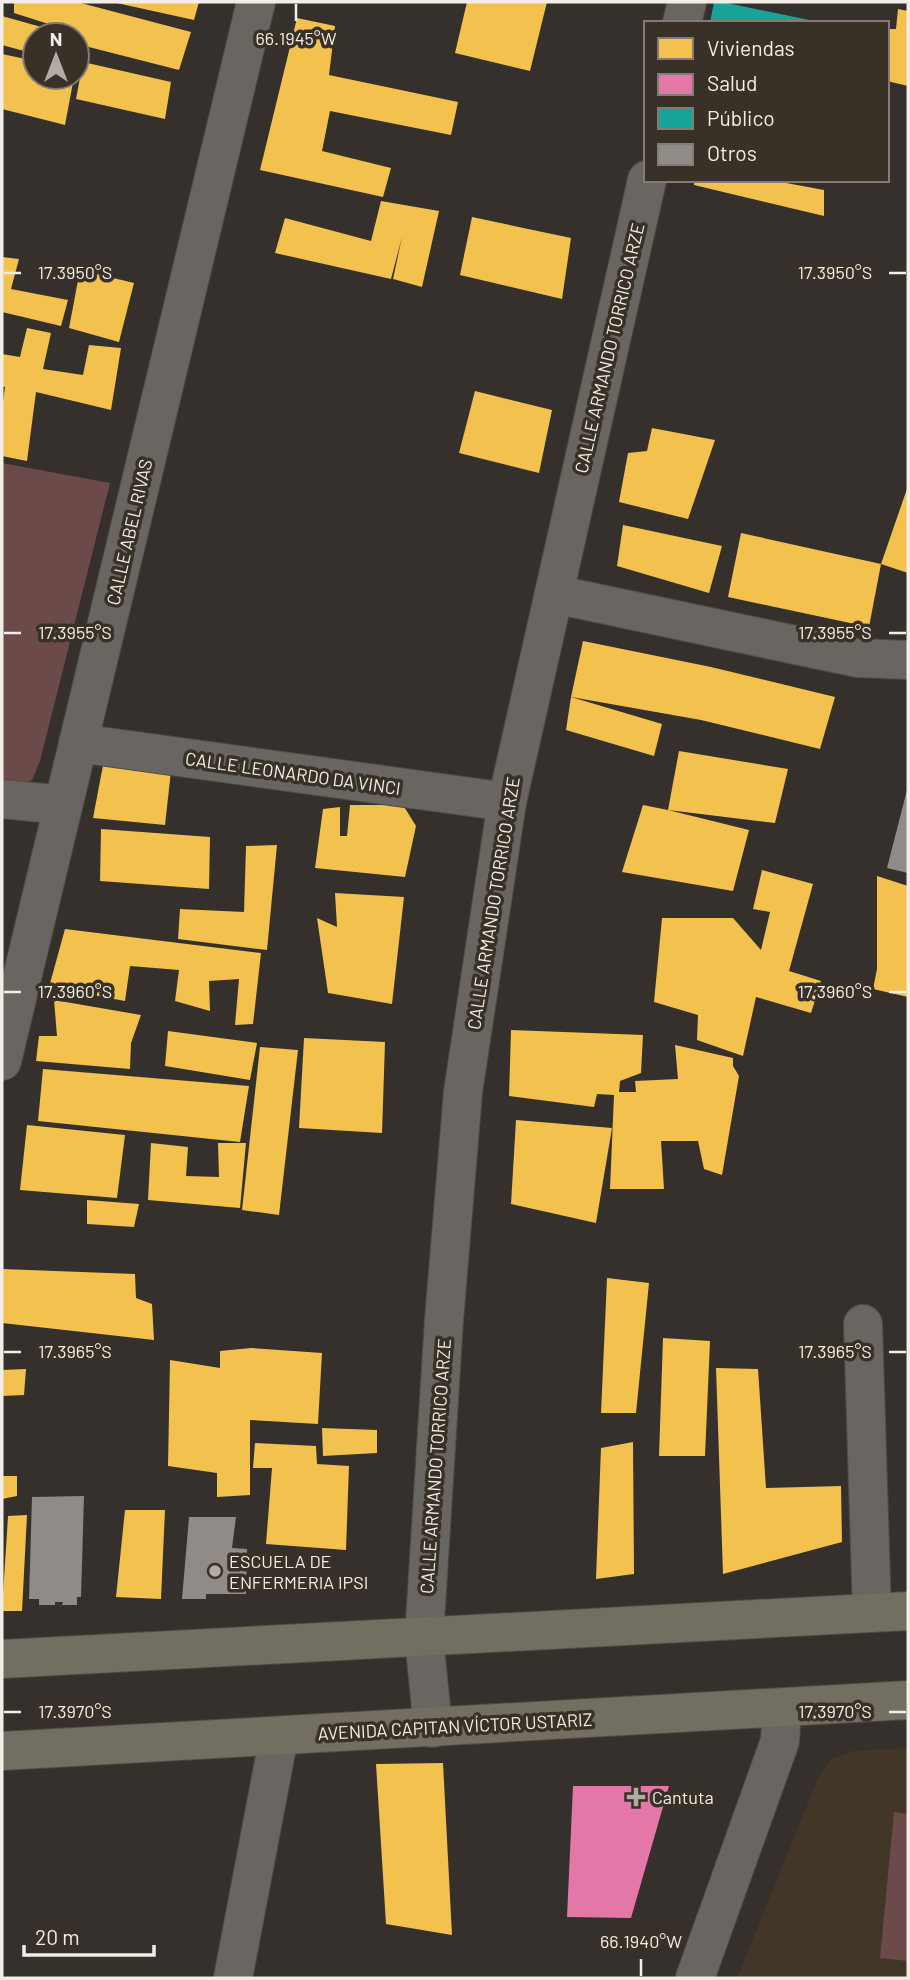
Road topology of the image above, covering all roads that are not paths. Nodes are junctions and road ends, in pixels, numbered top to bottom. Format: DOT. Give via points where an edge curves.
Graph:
graph roads {
  1 [pos="256,2"];
  2 [pos="687,2"];
  3 [pos="682,21"];
  4 [pos="647,182"];
  5 [pos="554,594"];
  6 [pos="908,660"];
  7 [pos="78,743"];
  8 [pos="2,799"];
  9 [pos="507,802"];
  10 [pos="62,805"];
  11 [pos="2,1061"];
  12 [pos="863,1324"];
  13 [pos="890,1612"];
  14 [pos="424,1638"];
  15 [pos="2,1659"];
  16 [pos="908,1700"];
  17 [pos="782,1708"];
  18 [pos="433,1728"];
  19 [pos="279,1736"];
  20 [pos="2,1751"];
  21 [pos="233,1978"];
  22 [pos="695,1978"];
  1 -- 7 [label="street, CALLE ABEL RIVAS"];
  2 -- 3 [label="street"];
  4 -- 5 [label="street, CALLE ARMANDO TORRICO ARZE"];
  5 -- 6 [label="street" via="857,658"];
  5 -- 9 [label="street, CALLE ARMANDO TORRICO ARZE"];
  7 -- 9 [label="street, CALLE LEONARDO DA VINCI"];
  7 -- 10 [label="street, CALLE ABEL RIVAS"];
  8 -- 10 [label="street"];
  9 -- 14 [label="street, CALLE ARMANDO TORRICO ARZE" via="463,1092"];
  10 -- 11 [label="street, CALLE ABEL RIVAS"];
  12 -- 13 [label="street"];
  13 -- 14 [label="main road"];
  14 -- 15 [label="main road"];
  14 -- 18 [label="street, CALLE ARMANDO TORRICO ARZE"];
  16 -- 17 [label="main road, AVENIDA CAPITAN VÍCTOR USTARIZ"];
  17 -- 18 [label="main road, AVENIDA CAPITAN VÍCTOR USTARIZ"];
  17 -- 22 [label="street" via="780,1741"];
  18 -- 19 [label="main road, AVENIDA CAPITAN VÍCTOR USTARIZ"];
  19 -- 20 [label="main road, AVENIDA CAPITAN VÍCTOR USTARIZ"];
  19 -- 21 [label="street"];
}
